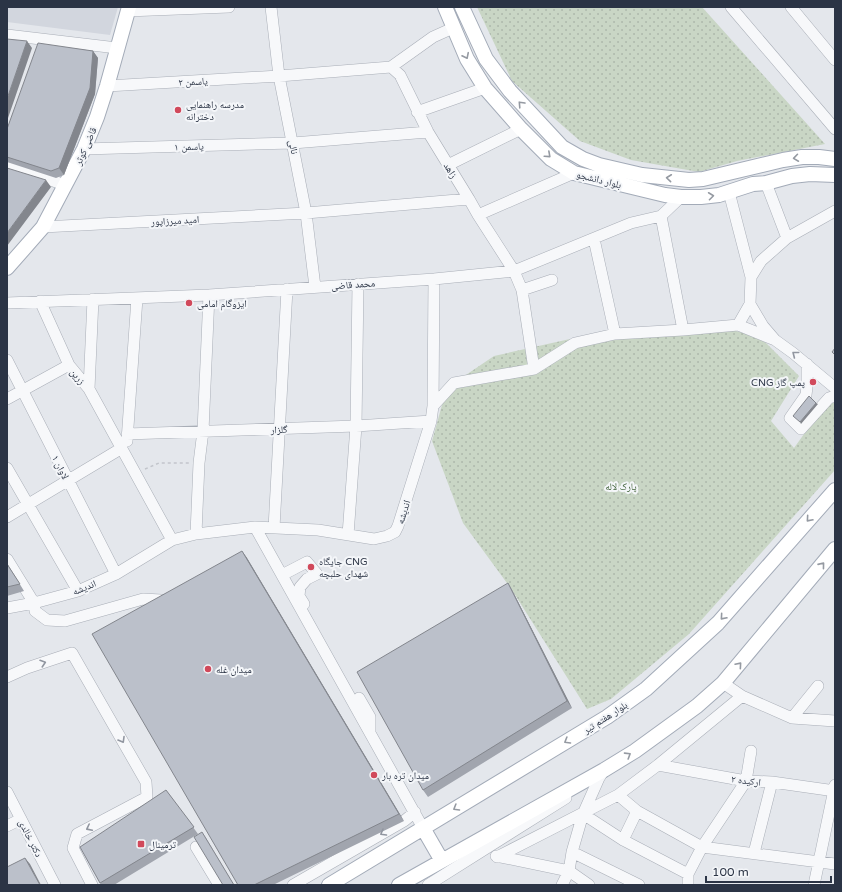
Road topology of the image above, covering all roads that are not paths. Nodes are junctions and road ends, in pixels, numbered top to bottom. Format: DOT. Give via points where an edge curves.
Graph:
graph roads {
  1 [pos="229,7"];
  2 [pos="271,7"];
  3 [pos="445,7"];
  4 [pos="462,7"];
  5 [pos="731,7"];
  6 [pos="791,7"];
  7 [pos="128,9"];
  8 [pos="453,28"];
  9 [pos="7,35"];
  10 [pos="118,48"];
  11 [pos="835,60"];
  12 [pos="391,67"];
  13 [pos="279,76"];
  14 [pos="107,86"];
  15 [pos="485,88"];
  16 [pos="417,112"];
  17 [pos="521,129"];
  18 [pos="835,129"];
  19 [pos="428,132"];
  20 [pos="293,144"];
  21 [pos="84,149"];
  22 [pos="835,159"];
  23 [pos="448,164"];
  24 [pos="7,165"];
  25 [pos="574,173"];
  26 [pos="835,174"];
  27 [pos="766,183"];
  28 [pos="65,185"];
  29 [pos="729,192"];
  30 [pos="681,197"];
  31 [pos="469,199"];
  32 [pos="835,211"];
  33 [pos="306,213"];
  34 [pos="478,215"];
  35 [pos="661,216"];
  36 [pos="43,226"];
  37 [pos="787,238"];
  38 [pos="594,239"];
  39 [pos="7,268"];
  40 [pos="514,271"];
  41 [pos="751,277"];
  42 [pos="434,279"];
  43 [pos="552,280"];
  44 [pos="358,284"];
  45 [pos="315,287"];
  46 [pos="288,289"];
  47 [pos="522,290"];
  48 [pos="209,295"];
  49 [pos="137,298"];
  50 [pos="93,299"];
  51 [pos="40,301"];
  52 [pos="7,303"];
  53 [pos="750,304"];
  54 [pos="738,324"];
  55 [pos="683,330"];
  56 [pos="615,334"];
  57 [pos="776,340"];
  58 [pos="7,360"];
  59 [pos="808,364"];
  60 [pos="69,365"];
  61 [pos="534,369"];
  62 [pos="835,388"];
  63 [pos="89,389"];
  64 [pos="22,390"];
  65 [pos="835,396"];
  66 [pos="7,399"];
  67 [pos="433,406"];
  68 [pos="431,421"];
  69 [pos="356,426"];
  70 [pos="280,429"];
  71 [pos="203,431"];
  72 [pos="127,434"];
  73 [pos="124,452"];
  74 [pos="7,468"];
  75 [pos="68,480"];
  76 [pos="835,490"];
  77 [pos="28,504"];
  78 [pos="7,517"];
  79 [pos="255,527"];
  80 [pos="274,528"];
  81 [pos="196,534"];
  82 [pos="348,535"];
  83 [pos="172,540"];
  84 [pos="835,549"];
  85 [pos="7,559"];
  86 [pos="116,574"];
  87 [pos="282,575"];
  88 [pos="78,591"];
  89 [pos="34,603"];
  90 [pos="176,607"];
  91 [pos="7,608"];
  92 [pos="7,677"];
  93 [pos="723,684"];
  94 [pos="818,686"];
  95 [pos="742,696"];
  96 [pos="792,718"];
  97 [pos="835,721"];
  98 [pos="370,732"];
  99 [pos="751,751"];
  100 [pos="658,765"];
  101 [pos="601,774"];
  102 [pos="746,781"];
  103 [pos="772,782"];
  104 [pos="835,789"];
  105 [pos="7,792"];
  106 [pos="618,795"];
  107 [pos="415,812"];
  108 [pos="637,812"];
  109 [pos="583,814"];
  110 [pos="21,819"];
  111 [pos="7,826"];
  112 [pos="424,828"];
  113 [pos="623,840"];
  114 [pos="196,847"];
  115 [pos="702,848"];
  116 [pos="482,852"];
  117 [pos="572,852"];
  118 [pos="754,853"];
  119 [pos="497,857"];
  120 [pos="442,861"];
  121 [pos="818,862"];
  122 [pos="835,864"];
  123 [pos="569,871"];
  124 [pos="688,880"];
  125 [pos="55,885"];
  126 [pos="92,885"];
  127 [pos="219,885"];
  128 [pos="292,885"];
  129 [pos="329,885"];
  130 [pos="399,885"];
  131 [pos="428,885"];
  132 [pos="562,885"];
  133 [pos="588,885"];
  134 [pos="639,885"];
  135 [pos="814,885"];
  1 -- 7 [label="street"];
  2 -- 13 [label="street, نالی"];
  3 -- 8 [label="main road, بلوار دانشجو"];
  22 -- 4 [label="main road, بلوار دانشجو, one-way" via="802,157 689,180 642,175 583,159 562,147 510,92 486,59"];
  5 -- 18 [label="street"];
  6 -- 11 [label="street"];
  7 -- 10 [label="main road, قاضی کوثر"];
  8 -- 12 [label="street" via="433,36"];
  8 -- 15 [label="main road, بلوار دانشجو, one-way" via="467,59"];
  9 -- 10 [label="street" via="39,43"];
  10 -- 14 [label="main road, قاضی کوثر"];
  12 -- 13 [label="street, یاسمن ۲"];
  12 -- 16 [label="street, زاهد" via="400,76"];
  13 -- 14 [label="street, یاسمن ۲"];
  13 -- 20 [label="street, نالی"];
  14 -- 21 [label="main road, قاضی کوثر"];
  15 -- 16 [label="street"];
  15 -- 17 [label="main road, بلوار دانشجو"];
  16 -- 19 [label="street, زاهد"];
  17 -- 23 [label="street"];
  17 -- 25 [label="main road, بلوار دانشجو, one-way" via="551,159"];
  19 -- 20 [label="street, یاسمن ۱"];
  19 -- 23 [label="street, زاهد"];
  20 -- 21 [label="street, یاسمن ۱"];
  20 -- 33 [label="street, نالی"];
  21 -- 28 [label="main road, قاضی کوثر"];
  23 -- 31 [label="street, زاهد"];
  24 -- 28 [label="street"];
  25 -- 30 [label="main road, بلوار دانشجو"];
  25 -- 34 [label="street"];
  26 -- 27 [label="main road, بلوار دانشجو" via="792,176"];
  27 -- 29 [label="main road, بلوار دانشجو" via="753,184"];
  27 -- 37 [label="street"];
  28 -- 36 [label="main road, قاضی کوثر"];
  30 -- 29 [label="main road, بلوار دانشجو, one-way" via="701,197"];
  29 -- 41 [label="street"];
  30 -- 35 [label="street, محمد قاضی"];
  31 -- 33 [label="street, امید میرزاپور"];
  31 -- 34 [label="street, زاهد"];
  32 -- 37 [label="street"];
  33 -- 36 [label="street, امید میرزاپور"];
  33 -- 45 [label="street, نالی"];
  34 -- 40 [label="street, زاهد"];
  35 -- 38 [label="street, محمد قاضی" via="632,223"];
  35 -- 55 [label="street"];
  36 -- 39 [label="main road, قاضی کوثر"];
  37 -- 41 [label="street" via="761,261"];
  38 -- 40 [label="street, محمد قاضی"];
  38 -- 56 [label="street"];
  40 -- 42 [label="street, محمد قاضی"];
  40 -- 47 [label="street, زاهد"];
  41 -- 53 [label="street"];
  42 -- 44 [label="street, محمد قاضی"];
  42 -- 67 [label="street, اندیشه"];
  43 -- 47 [label="street"];
  44 -- 45 [label="street, محمد قاضی"];
  44 -- 69 [label="street"];
  45 -- 46 [label="street, محمد قاضی"];
  46 -- 48 [label="street, محمد قاضی"];
  46 -- 70 [label="street"];
  47 -- 61 [label="street, زاهد"];
  48 -- 49 [label="street, محمد قاضی"];
  48 -- 71 [label="street"];
  49 -- 50 [label="street, محمد قاضی"];
  49 -- 72 [label="street"];
  50 -- 51 [label="street, محمد قاضی"];
  50 -- 63 [label="street"];
  51 -- 52 [label="street, محمد قاضی"];
  51 -- 60 [label="street, زرین"];
  53 -- 54 [label="street"];
  53 -- 57 [label="street" via="763,326"];
  54 -- 55 [label="street"];
  54 -- 57 [label="street"];
  55 -- 56 [label="street"];
  56 -- 61 [label="street" via="575,343"];
  59 -- 57 [label="street, one-way"];
  58 -- 64 [label="street, لاوان ۱"];
  59 -- 62 [label="street"];
  59 -- 65 [label="street" via="806,395 790,418 801,429 829,398"];
  60 -- 63 [label="street, زرین"];
  60 -- 64 [label="street"];
  61 -- 67 [label="street" via="454,383"];
  63 -- 73 [label="street, زرین"];
  64 -- 66 [label="street"];
  64 -- 75 [label="street, لاوان ۱"];
  67 -- 68 [label="street, اندیشه"];
  68 -- 69 [label="street, گلزار"];
  68 -- 82 [label="street, اندیشه" via="395,532 374,539"];
  69 -- 70 [label="street, گلزار"];
  69 -- 82 [label="street"];
  70 -- 71 [label="street, گلزار"];
  70 -- 80 [label="street"];
  71 -- 72 [label="street, گلزار"];
  71 -- 81 [label="street" via="198,462"];
  72 -- 73 [label="street"];
  73 -- 75 [label="street"];
  73 -- 83 [label="street, زرین"];
  74 -- 77 [label="street"];
  75 -- 77 [label="street"];
  75 -- 86 [label="street, لاوان ۱"];
  76 -- 112 [label="main road, بلوار هفتم تیر, one-way" via="718,623 646,689 606,717"];
  77 -- 78 [label="street"];
  77 -- 88 [label="street"];
  79 -- 80 [label="street, اندیشه"];
  79 -- 81 [label="street, اندیشه"];
  79 -- 87 [label="street"];
  80 -- 82 [label="street, اندیشه" via="318,530"];
  81 -- 83 [label="street, اندیشه"];
  83 -- 86 [label="street, اندیشه"];
  93 -- 84 [label="main road, one-way"];
  85 -- 89 [label="street"];
  86 -- 88 [label="street, اندیشه"];
  87 -- 98 [label="street"];
  87 -- 98 [label="street" via="307,562 316,574 300,587 300,596 370,717"];
  88 -- 89 [label="street, اندیشه"];
  89 -- 90 [label="street" via="34,612 47,620 65,621 143,599 161,600"];
  89 -- 91 [label="street, اندیشه"];
  92 -- 126 [label="street, one-way" via="72,653 146,782 147,797 77,834 73,848"];
  93 -- 95 [label="street"];
  101 -- 93 [label="main road, one-way" via="697,706"];
  94 -- 96 [label="street"];
  95 -- 96 [label="street"];
  95 -- 100 [label="street"];
  96 -- 97 [label="street"];
  98 -- 107 [label="street"];
  99 -- 102 [label="street"];
  100 -- 102 [label="street, ارکیده ۲"];
  100 -- 106 [label="street"];
  101 -- 109 [label="street"];
  101 -- 116 [label="street"];
  101 -- 120 [label="main road"];
  102 -- 103 [label="street, ارکیده ۲"];
  102 -- 115 [label="street"];
  103 -- 104 [label="street, ارکیده ۲"];
  103 -- 118 [label="street"];
  104 -- 121 [label="street"];
  105 -- 110 [label="street, دکتر خالدی"];
  106 -- 108 [label="street"];
  106 -- 109 [label="street"];
  107 -- 112 [label="street"];
  107 -- 128 [label="street, one-way" via="404,821"];
  108 -- 113 [label="street"];
  108 -- 115 [label="street"];
  109 -- 113 [label="street"];
  109 -- 117 [label="street"];
  109 -- 119 [label="street"];
  110 -- 111 [label="street"];
  110 -- 125 [label="street, دکتر خالدی"];
  112 -- 120 [label="main road"];
  112 -- 129 [label="main road, بلوار هفتم تیر"];
  113 -- 124 [label="street"];
  114 -- 127 [label="street"];
  115 -- 118 [label="street"];
  115 -- 124 [label="street"];
  116 -- 119 [label="street"];
  116 -- 131 [label="street"];
  117 -- 123 [label="street"];
  117 -- 134 [label="street"];
  118 -- 121 [label="street"];
  119 -- 123 [label="street"];
  120 -- 130 [label="main road"];
  121 -- 122 [label="street"];
  121 -- 135 [label="street"];
  123 -- 132 [label="street"];
  123 -- 133 [label="street"];
}
